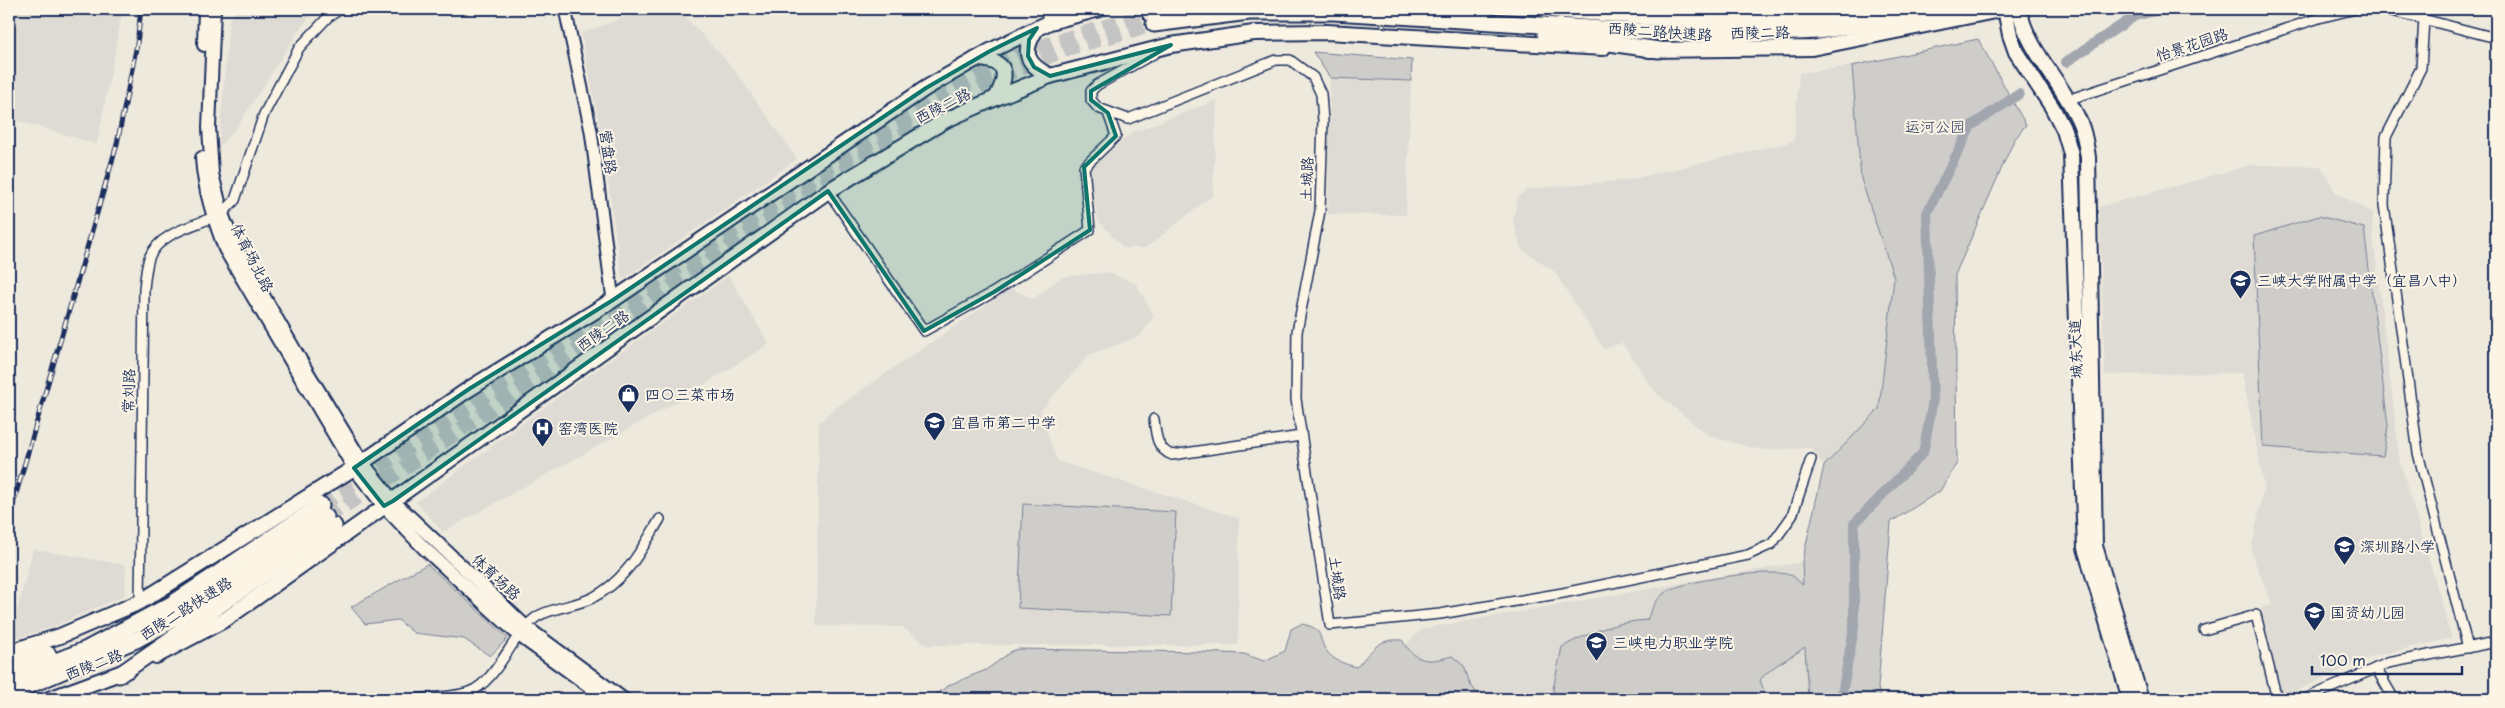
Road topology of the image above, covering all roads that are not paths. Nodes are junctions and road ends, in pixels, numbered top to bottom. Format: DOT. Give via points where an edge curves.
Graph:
graph roads {
  1 [pos="205,9"];
  2 [pos="215,9"];
  3 [pos="341,9"];
  4 [pos="565,9"];
  5 [pos="1044,9"];
  6 [pos="1099,9"];
  7 [pos="1180,9"];
  8 [pos="1544,9"];
  9 [pos="1884,9"];
  10 [pos="1956,9"];
  11 [pos="2005,9"];
  12 [pos="2019,9"];
  13 [pos="2355,9"];
  14 [pos="2384,9"];
  15 [pos="1403,15"];
  16 [pos="2424,19"];
  17 [pos="1050,22"];
  18 [pos="1613,22"];
  19 [pos="1036,28"];
  20 [pos="2496,38"];
  21 [pos="1171,45"];
  22 [pos="1659,50"];
  23 [pos="976,59"];
  24 [pos="1050,76"];
  25 [pos="996,98"];
  26 [pos="2067,100"];
  27 [pos="1108,113"];
  28 [pos="828,191"];
  29 [pos="218,216"];
  30 [pos="613,300"];
  31 [pos="1154,419"];
  32 [pos="1301,436"];
  33 [pos="1811,459"];
  34 [pos="358,465"];
  35 [pos="388,503"];
  36 [pos="327,516"];
  37 [pos="660,519"];
  38 [pos="140,602"];
  39 [pos="2204,630"];
  40 [pos="523,631"];
  41 [pos="2496,642"];
  42 [pos="2468,648"];
  43 [pos="9,652"];
  44 [pos="2376,668"];
  45 [pos="119,675"];
  46 [pos="10,682"];
  47 [pos="50,699"];
  48 [pos="413,699"];
  49 [pos="606,699"];
  50 [pos="623,699"];
  51 [pos="2130,699"];
  52 [pos="2141,699"];
  53 [pos="2277,699"];
  54 [pos="2305,699"];
  55 [pos="2394,699"];
  1 -- 29 [label="main road, 体育场北路" via="201,132 204,177"];
  2 -- 29 [label="main road, 体育场北路" via="209,128"];
  3 -- 29 [label="street" via="328,17 299,48 264,114 235,200"];
  4 -- 30 [label="street, 营盘路" via="591,132"];
  5 -- 17 [label="street"];
  6 -- 17 [label="main road, 西陵二路"];
  7 -- 15 [label="highway, 西陵二路快速路" via="1152,19 1249,12"];
  8 -- 18 [label="highway, 西陵二路快速路"];
  9 -- 18 [label="highway, 西陵二路快速路" via="1812,20"];
  10 -- 18 [label="highway, 西陵二路快速路" via="1818,32 1715,36"];
  11 -- 22 [label="main road, 西陵二路" via="1812,48"];
  11 -- 51 [label="main road, 城东大道" via="2016,52 2052,107 2064,130 2071,154 2085,548"];
  12 -- 26 [label="main road, 城东大道" via="2022,28 2030,45"];
  13 -- 26 [label="street, 怡景花园路"];
  14 -- 16 [label="street"];
  15 -- 18 [label="highway, 西陵二路快速路"];
  15 -- 22 [label="highway"];
  16 -- 20 [label="street"];
  16 -- 42 [label="street" via="2421,68 2386,137 2384,205 2418,453"];
  17 -- 19 [label="main road, 西陵二路"];
  19 -- 23 [label="main road, 西陵二路"];
  19 -- 24 [label="main road" via="1029,40 1028,56 1034,67"];
  21 -- 22 [label="main road, 西陵二路" via="1254,33 1327,32"];
  21 -- 24 [label="main road, 西陵二路"];
  21 -- 27 [label="street" via="1105,79 1091,91 1090,100"];
  23 -- 25 [label="main road" via="996,61 1002,67 1004,80"];
  23 -- 30 [label="main road, 西陵二路" via="862,130"];
  24 -- 25 [label="main road, 西陵二路"];
  25 -- 28 [label="main road, 西陵二路" via="946,120"];
  26 -- 52 [label="main road, 城东大道" via="2081,124 2088,157 2095,546"];
  27 -- 28 [label="street" via="1116,136 1084,167 1090,230 994,292 924,331"];
  27 -- 32 [label="street, 土城路" via="1128,119 1276,60 1290,60 1318,84 1323,121 1320,211 1297,332 1296,399"];
  28 -- 35 [label="main road, 西陵二路"];
  29 -- 34 [label="main road, 体育场北路" via="230,247"];
  29 -- 38 [label="street, 常刘路" via="177,232 162,241 149,257 144,289"];
  30 -- 34 [label="main road, 西陵二路" via="469,390"];
  31 -- 32 [label="street" via="1159,446 1172,455"];
  32 -- 33 [label="street, 土城路" via="1330,625 1458,611 1748,555 1772,544 1792,516"];
  34 -- 35 [label="main road, 体育场路"];
  34 -- 38 [label="main road, 西陵二路"];
  35 -- 40 [label="main road, 体育场路" via="424,548"];
  35 -- 45 [label="main road, 西陵二路" via="226,619"];
  36 -- 45 [label="highway"];
  36 -- 46 [label="highway, 西陵二路快速路" via="170,606 87,649"];
  36 -- 46 [label="highway, 西陵二路快速路" via="179,616 138,639"];
  37 -- 40 [label="street" via="628,570 616,583 591,598 537,617"];
  38 -- 43 [label="main road, 西陵二路" via="60,636"];
  39 -- 53 [label="street" via="2256,615"];
  40 -- 48 [label="street" via="487,678 471,691"];
  40 -- 49 [label="main road, 体育场路"];
  40 -- 50 [label="main road, 体育场路"];
  41 -- 42 [label="street"];
  42 -- 44 [label="street"];
  44 -- 54 [label="street"];
  44 -- 55 [label="street"];
  45 -- 47 [label="main road, 西陵二路"];
}
